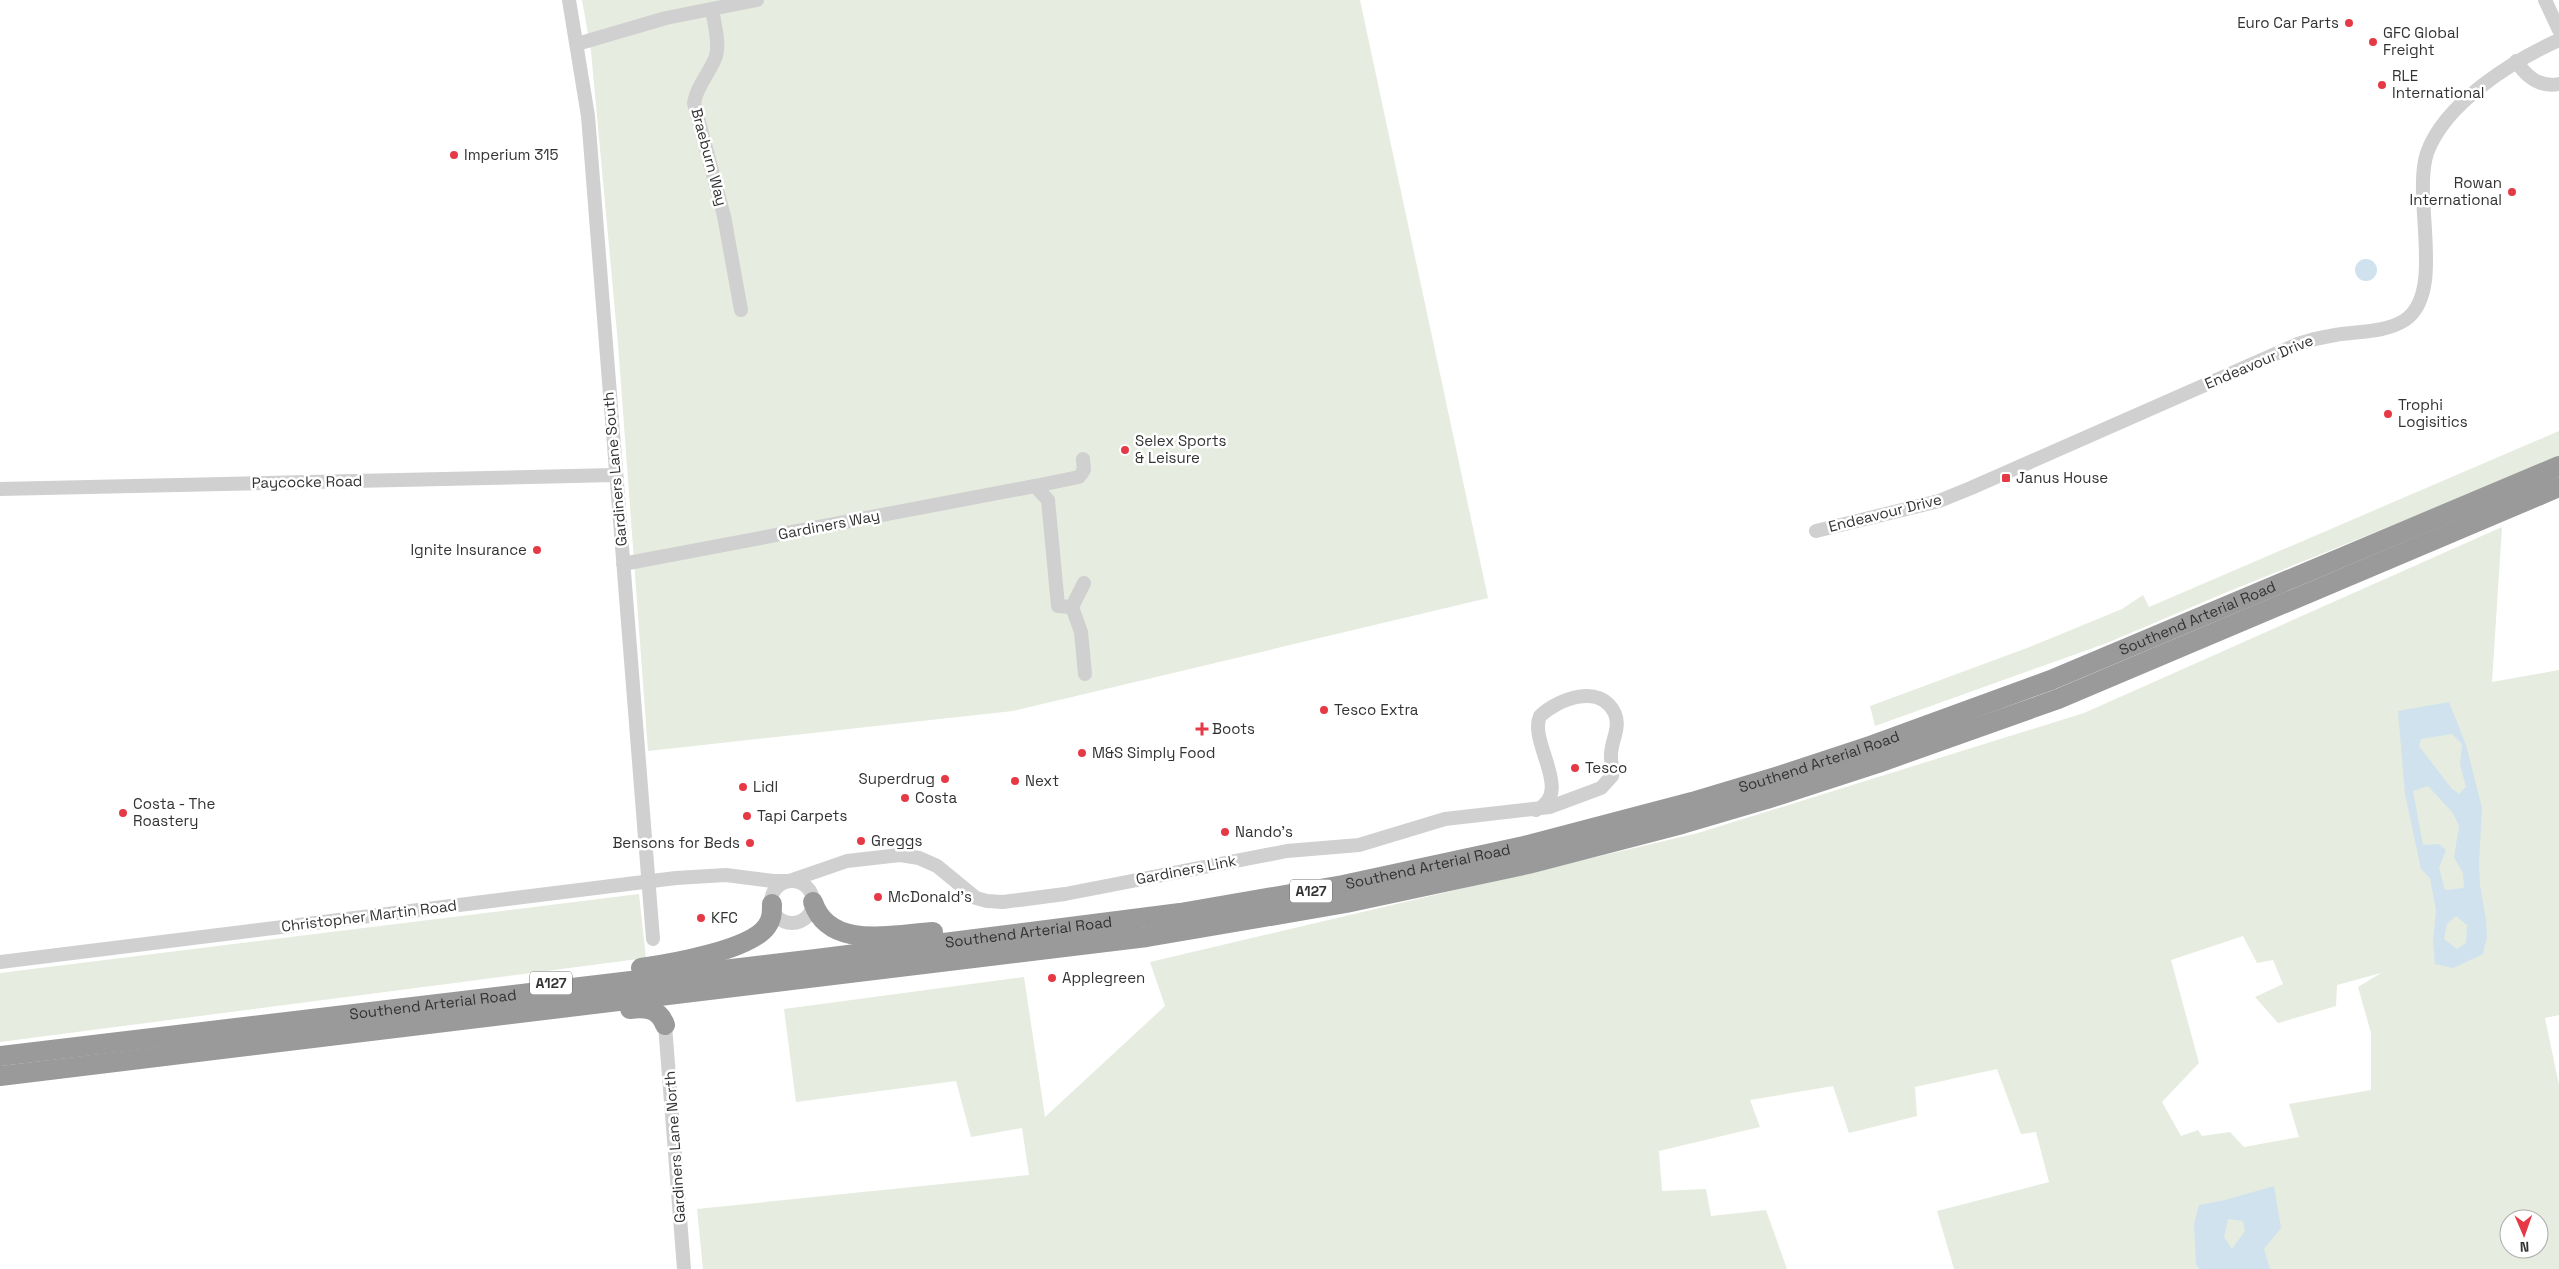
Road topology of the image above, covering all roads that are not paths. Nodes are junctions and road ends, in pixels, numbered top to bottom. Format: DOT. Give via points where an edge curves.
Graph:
graph roads {
  1 [pos="569,0"];
  2 [pos="757,0"];
  3 [pos="2544,0"];
  4 [pos="712,9"];
  5 [pos="2559,30"];
  6 [pos="2559,40"];
  7 [pos="577,44"];
  8 [pos="2516,60"];
  9 [pos="2559,84"];
  10 [pos="740,310"];
  11 [pos="1083,458"];
  12 [pos="2559,466"];
  13 [pos="614,475"];
  14 [pos="1035,486"];
  15 [pos="2559,487"];
  16 [pos="0,489"];
  17 [pos="1816,531"];
  18 [pos="623,564"];
  19 [pos="1084,583"];
  20 [pos="1072,607"];
  21 [pos="1085,674"];
  22 [pos="1536,810"];
  23 [pos="847,860"];
  24 [pos="738,876"];
  25 [pos="648,881"];
  26 [pos="789,881"];
  27 [pos="813,902"];
  28 [pos="772,904"];
  29 [pos="1180,913"];
  30 [pos="653,938"];
  31 [pos="0,962"];
  32 [pos="870,971"];
  33 [pos="369,1022"];
  34 [pos="665,1025"];
  35 [pos="0,1056"];
  36 [pos="0,1076"];
  37 [pos="684,1269"];
  1 -- 7 [label="street, Gardiners Lane South"];
  2 -- 4 [label="street"];
  3 -- 5 [label="street"];
  4 -- 7 [label="street" via="666,18"];
  4 -- 10 [label="street, Braeburn Way" via="716,56 694,103 724,216"];
  6 -- 8 [label="street, Endeavour Drive"];
  7 -- 13 [label="street, Gardiners Lane South" via="588,116"];
  8 -- 9 [label="street" via="2533,80"];
  8 -- 17 [label="street, Endeavour Drive" via="2454,110 2432,143 2422,183 2426,283 2420,303 2405,320 2392,326 2335,334 2298,344 1938,501"];
  11 -- 14 [label="street, Gardiners Way" via="1084,470 1080,476"];
  12 -- 29 [label="highway, Southend Arterial Road / A127" via="2051,680 1791,772 1524,846 1343,885"];
  13 -- 16 [label="street, Paycocke Road"];
  13 -- 18 [label="street, Gardiners Lane South"];
  14 -- 18 [label="street, Gardiners Way"];
  14 -- 20 [label="street" via="1048,500 1058,606"];
  15 -- 32 [label="highway, Southend Arterial Road / A127" via="2058,698 1878,763 1682,824 1528,864 1337,905 1156,936"];
  18 -- 25 [label="street, Gardiners Lane South"];
  19 -- 20 [label="street"];
  20 -- 21 [label="street" via="1081,632"];
  22 -- 22 [label="street, Gardiners Link" via="1546,803 1552,790 1538,731 1540,716 1571,697 1590,697 1605,703 1615,714 1616,724 1610,757 1613,772 1610,781 1585,796"];
  22 -- 23 [label="street, Gardiners Link" via="1445,819 1359,845 1287,851 1065,894 1003,902 976,898 937,866 910,856 881,855"];
  23 -- 26 [label="street, Gardiners Link"];
  23 -- 27 [label="street, Gardiners Link" via="822,875 814,889"];
  24 -- 25 [label="street, Christopher Martin Road"];
  24 -- 26 [label="street, Christopher Martin Road" via="773,882"];
  24 -- 28 [label="street, Christopher Martin Road" via="763,888"];
  25 -- 30 [label="street, Gardiners Lane South"];
  25 -- 31 [label="street, Christopher Martin Road"];
  26 -- 27 [label="street" via="806,885"];
  26 -- 28 [label="street" via="775,890"];
  27 -- 28 [label="street" via="805,918 794,923 777,916"];
  27 -- 29 [label="highway, A127" via="827,924 843,932 868,936"];
  28 -- 33 [label="highway, A127" via="771,919 764,930 724,950"];
  29 -- 33 [label="highway, Southend Arterial Road / A127"];
  32 -- 33 [label="highway, Southend Arterial Road / A127"];
  32 -- 34 [label="highway, A127" via="683,1003 670,1011"];
  33 -- 34 [label="highway, A127" via="642,1008 659,1014"];
  33 -- 35 [label="highway, Southend Arterial Road / A127"];
  33 -- 36 [label="highway, Southend Arterial Road / A127"];
  34 -- 37 [label="street, Gardiners Lane North"];
}
